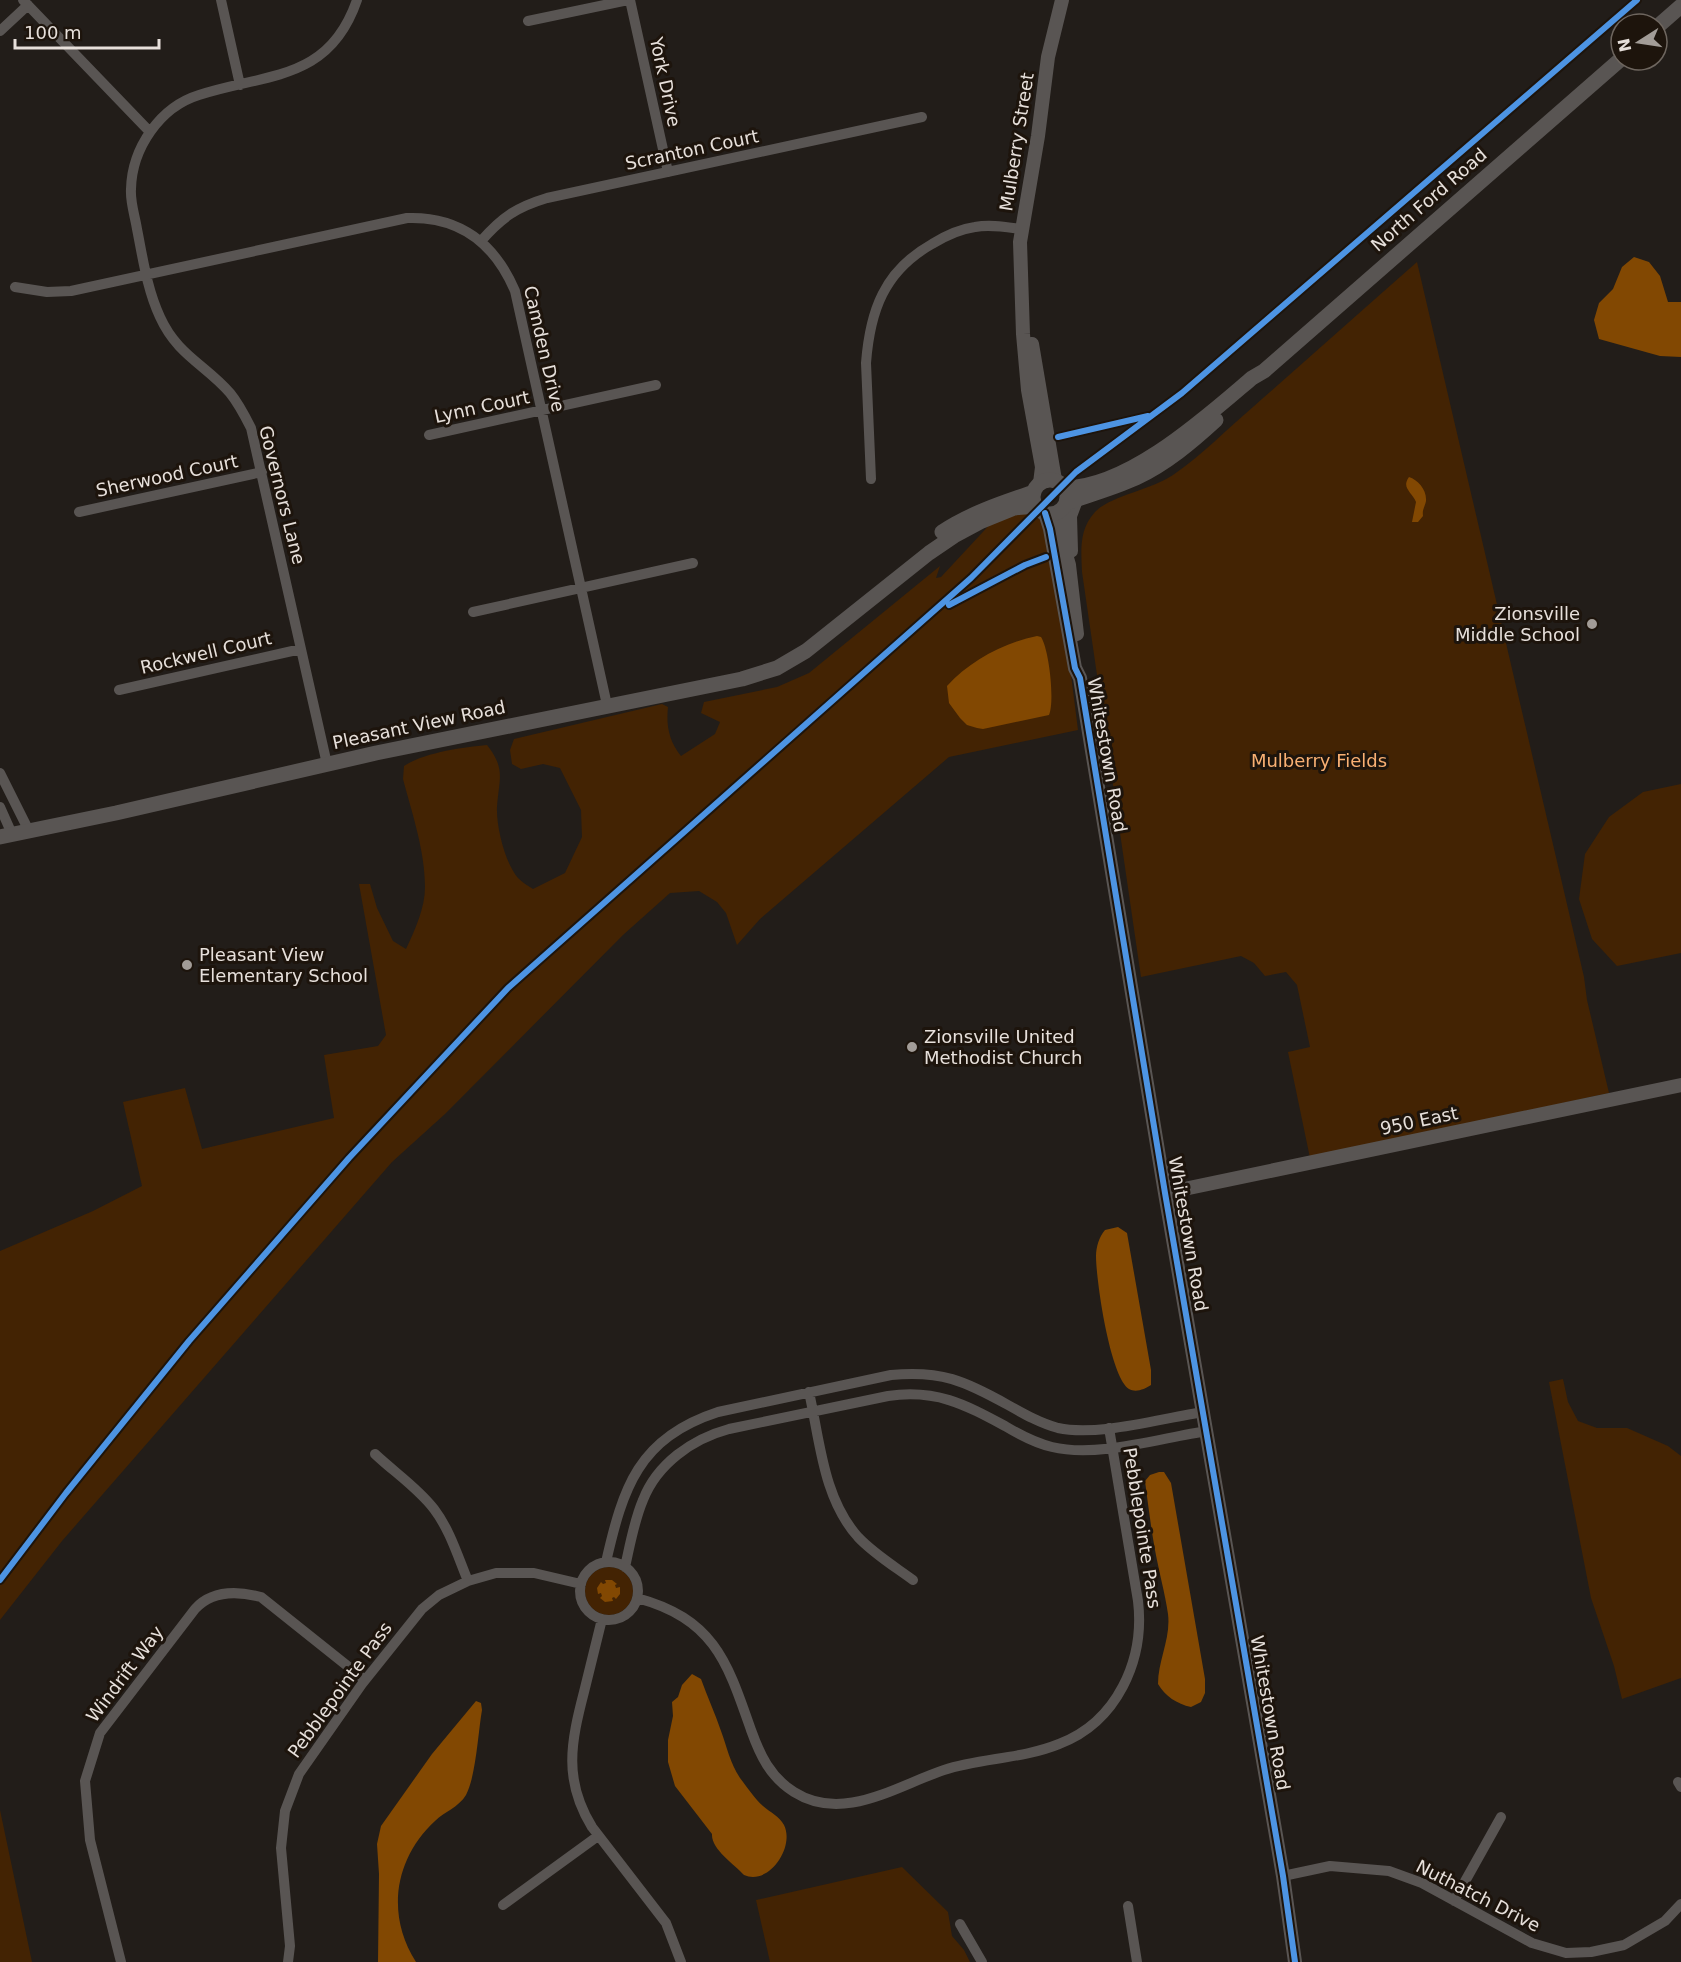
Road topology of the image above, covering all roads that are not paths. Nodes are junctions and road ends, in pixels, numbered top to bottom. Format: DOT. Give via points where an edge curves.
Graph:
graph roads {
  1 [pos="221,0"];
  2 [pos="357,0"];
  3 [pos="629,0"];
  4 [pos="1062,0"];
  5 [pos="25,2"];
  6 [pos="1681,6"];
  7 [pos="1669,16"];
  8 [pos="528,21"];
  9 [pos="0,31"];
  10 [pos="1609,69"];
  11 [pos="240,85"];
  12 [pos="922,117"];
  13 [pos="150,132"];
  14 [pos="668,172"];
  15 [pos="1021,229"];
  16 [pos="481,241"];
  17 [pos="146,274"];
  18 [pos="15,287"];
  19 [pos="656,385"];
  20 [pos="542,411"];
  21 [pos="429,435"];
  22 [pos="262,472"];
  23 [pos="871,479"];
  24 [pos="1053,497"];
  25 [pos="79,512"];
  26 [pos="693,563"];
  27 [pos="1069,565"];
  28 [pos="581,588"];
  29 [pos="473,612"];
  30 [pos="301,649"];
  31 [pos="1080,678"];
  32 [pos="119,690"];
  33 [pos="607,705"];
  34 [pos="327,764"];
  35 [pos="0,773"];
  36 [pos="0,807"];
  37 [pos="29,831"];
  38 [pos="6,836"];
  39 [pos="1681,1085"];
  40 [pos="1165,1193"];
  41 [pos="809,1392"];
  42 [pos="813,1411"];
  43 [pos="1204,1412"];
  44 [pos="1108,1428"];
  45 [pos="1207,1431"];
  46 [pos="1112,1447"];
  47 [pos="375,1454"];
  48 [pos="606,1562"];
  49 [pos="625,1567"];
  50 [pos="913,1580"];
  51 [pos="468,1581"];
  52 [pos="581,1584"];
  53 [pos="637,1598"];
  54 [pos="602,1619"];
  55 [pos="366,1680"];
  56 [pos="1502,1817"];
  57 [pos="598,1836"];
  58 [pos="1282,1876"];
  59 [pos="1454,1901"];
  60 [pos="1681,1904"];
  61 [pos="503,1905"];
  62 [pos="1128,1906"];
  63 [pos="960,1924"];
  64 [pos="121,1962"];
  65 [pos="288,1962"];
  66 [pos="681,1962"];
  67 [pos="982,1962"];
  68 [pos="1137,1962"];
  69 [pos="1295,1962"];
  1 -- 11 [label="street"];
  2 -- 11 [label="street, Governors Lane" via="336,40 312,61 282,75"];
  3 -- 8 [label="street"];
  3 -- 14 [label="street, York Drive"];
  4 -- 15 [label="street, Mulberry Street" via="1048,57"];
  5 -- 9 [label="street"];
  5 -- 13 [label="street"];
  6 -- 7 [label="main road"];
  10 -- 24 [label="main road, North Ford Road" via="1264,371 1171,444 1104,480"];
  11 -- 13 [label="street, Governors Lane" via="187,100 163,116"];
  12 -- 14 [label="street, Scranton Court"];
  13 -- 17 [label="street, Governors Lane" via="136,159 131,188"];
  14 -- 16 [label="street, Scranton Court" via="531,203 504,216"];
  15 -- 23 [label="street" via="974,226 956,232 922,249 887,286 873,315 866,363"];
  15 -- 24 [label="street, Mulberry Street" via="1021,291"];
  16 -- 17 [label="street, Camden Drive" via="448,223 407,218"];
  16 -- 20 [label="street, Camden Drive" via="501,264 515,291"];
  17 -- 18 [label="street, Camden Drive" via="59,292"];
  17 -- 22 [label="street, Governors Lane" via="160,319 173,340 230,393 240,408 251,428"];
  19 -- 20 [label="street, Lynn Court"];
  20 -- 21 [label="street, Lynn Court"];
  20 -- 28 [label="street, Camden Drive"];
  22 -- 25 [label="street, Sherwood Court"];
  22 -- 30 [label="street, Governors Lane"];
  24 -- 27 [label="street, Whitestown Road"];
  24 -- 27 [label="street, Whitestown Road" via="1070,516"];
  24 -- 31 [label="street, Whitestown Road" via="1050,529"];
  24 -- 33 [label="main road, Pleasant View Road" via="1014,508 954,536 806,651 777,668 742,679"];
  26 -- 28 [label="street"];
  27 -- 31 [label="street, Whitestown Road" via="1082,666"];
  28 -- 29 [label="street"];
  28 -- 33 [label="street, Camden Drive"];
  30 -- 32 [label="street, Rockwell Court"];
  30 -- 34 [label="street, Governors Lane"];
  31 -- 40 [label="street, Whitestown Road"];
  33 -- 34 [label="main road, Pleasant View Road"];
  34 -- 37 [label="main road, Pleasant View Road"];
  35 -- 37 [label="street"];
  36 -- 38 [label="street"];
  37 -- 38 [label="main road, Pleasant View Road"];
  39 -- 40 [label="street, 950 East"];
  40 -- 43 [label="street, Whitestown Road"];
  41 -- 42 [label="street"];
  41 -- 44 [label="street" via="891,1375 929,1374 971,1385 1048,1425 1080,1431"];
  41 -- 48 [label="street" via="704,1416 662,1441 629,1483 618,1509"];
  42 -- 46 [label="street" via="888,1396 924,1394 962,1403 1028,1439 1051,1447 1087,1451"];
  42 -- 49 [label="street" via="722,1431 674,1457 644,1497"];
  42 -- 50 [label="street" via="829,1485 844,1518 867,1545"];
  43 -- 44 [label="street"];
  43 -- 45 [label="street, Whitestown Road"];
  44 -- 46 [label="street, Pebblepointe Pass"];
  45 -- 46 [label="street"];
  45 -- 58 [label="street, Whitestown Road"];
  46 -- 53 [label="street, Pebblepointe Pass" via="1138,1601 1138,1645 1128,1677 1112,1704 1087,1729 1060,1744 951,1768 861,1802 835,1804 811,1800 789,1789 766,1766 731,1672 713,1643 679,1614"];
  47 -- 51 [label="street" via="435,1510"];
  48 -- 49 [label="street"];
  48 -- 52 [label="street" via="591,1568"];
  49 -- 53 [label="street" via="636,1582"];
  51 -- 52 [label="street, Pebblepointe Pass" via="496,1573 520,1572"];
  51 -- 55 [label="street, Pebblepointe Pass" via="439,1595 422,1609"];
  52 -- 54 [label="street" via="580,1598 585,1608"];
  53 -- 54 [label="street" via="624,1616"];
  54 -- 57 [label="street" via="575,1728 572,1759 577,1797"];
  55 -- 64 [label="street, Windrift Way" via="261,1597 244,1593 217,1595 195,1609 100,1733 85,1781 90,1840"];
  55 -- 65 [label="street, Pebblepointe Pass" via="299,1774 285,1811 281,1848"];
  56 -- 59 [label="street"];
  57 -- 61 [label="street"];
  57 -- 66 [label="street" via="666,1923"];
  58 -- 59 [label="street, Nuthatch Drive" via="1330,1866 1389,1870"];
  58 -- 69 [label="street, Whitestown Road"];
  59 -- 60 [label="street, Nuthatch Drive" via="1532,1943 1566,1953 1624,1945 1665,1921"];
  62 -- 68 [label="street"];
  63 -- 67 [label="street"];
}
